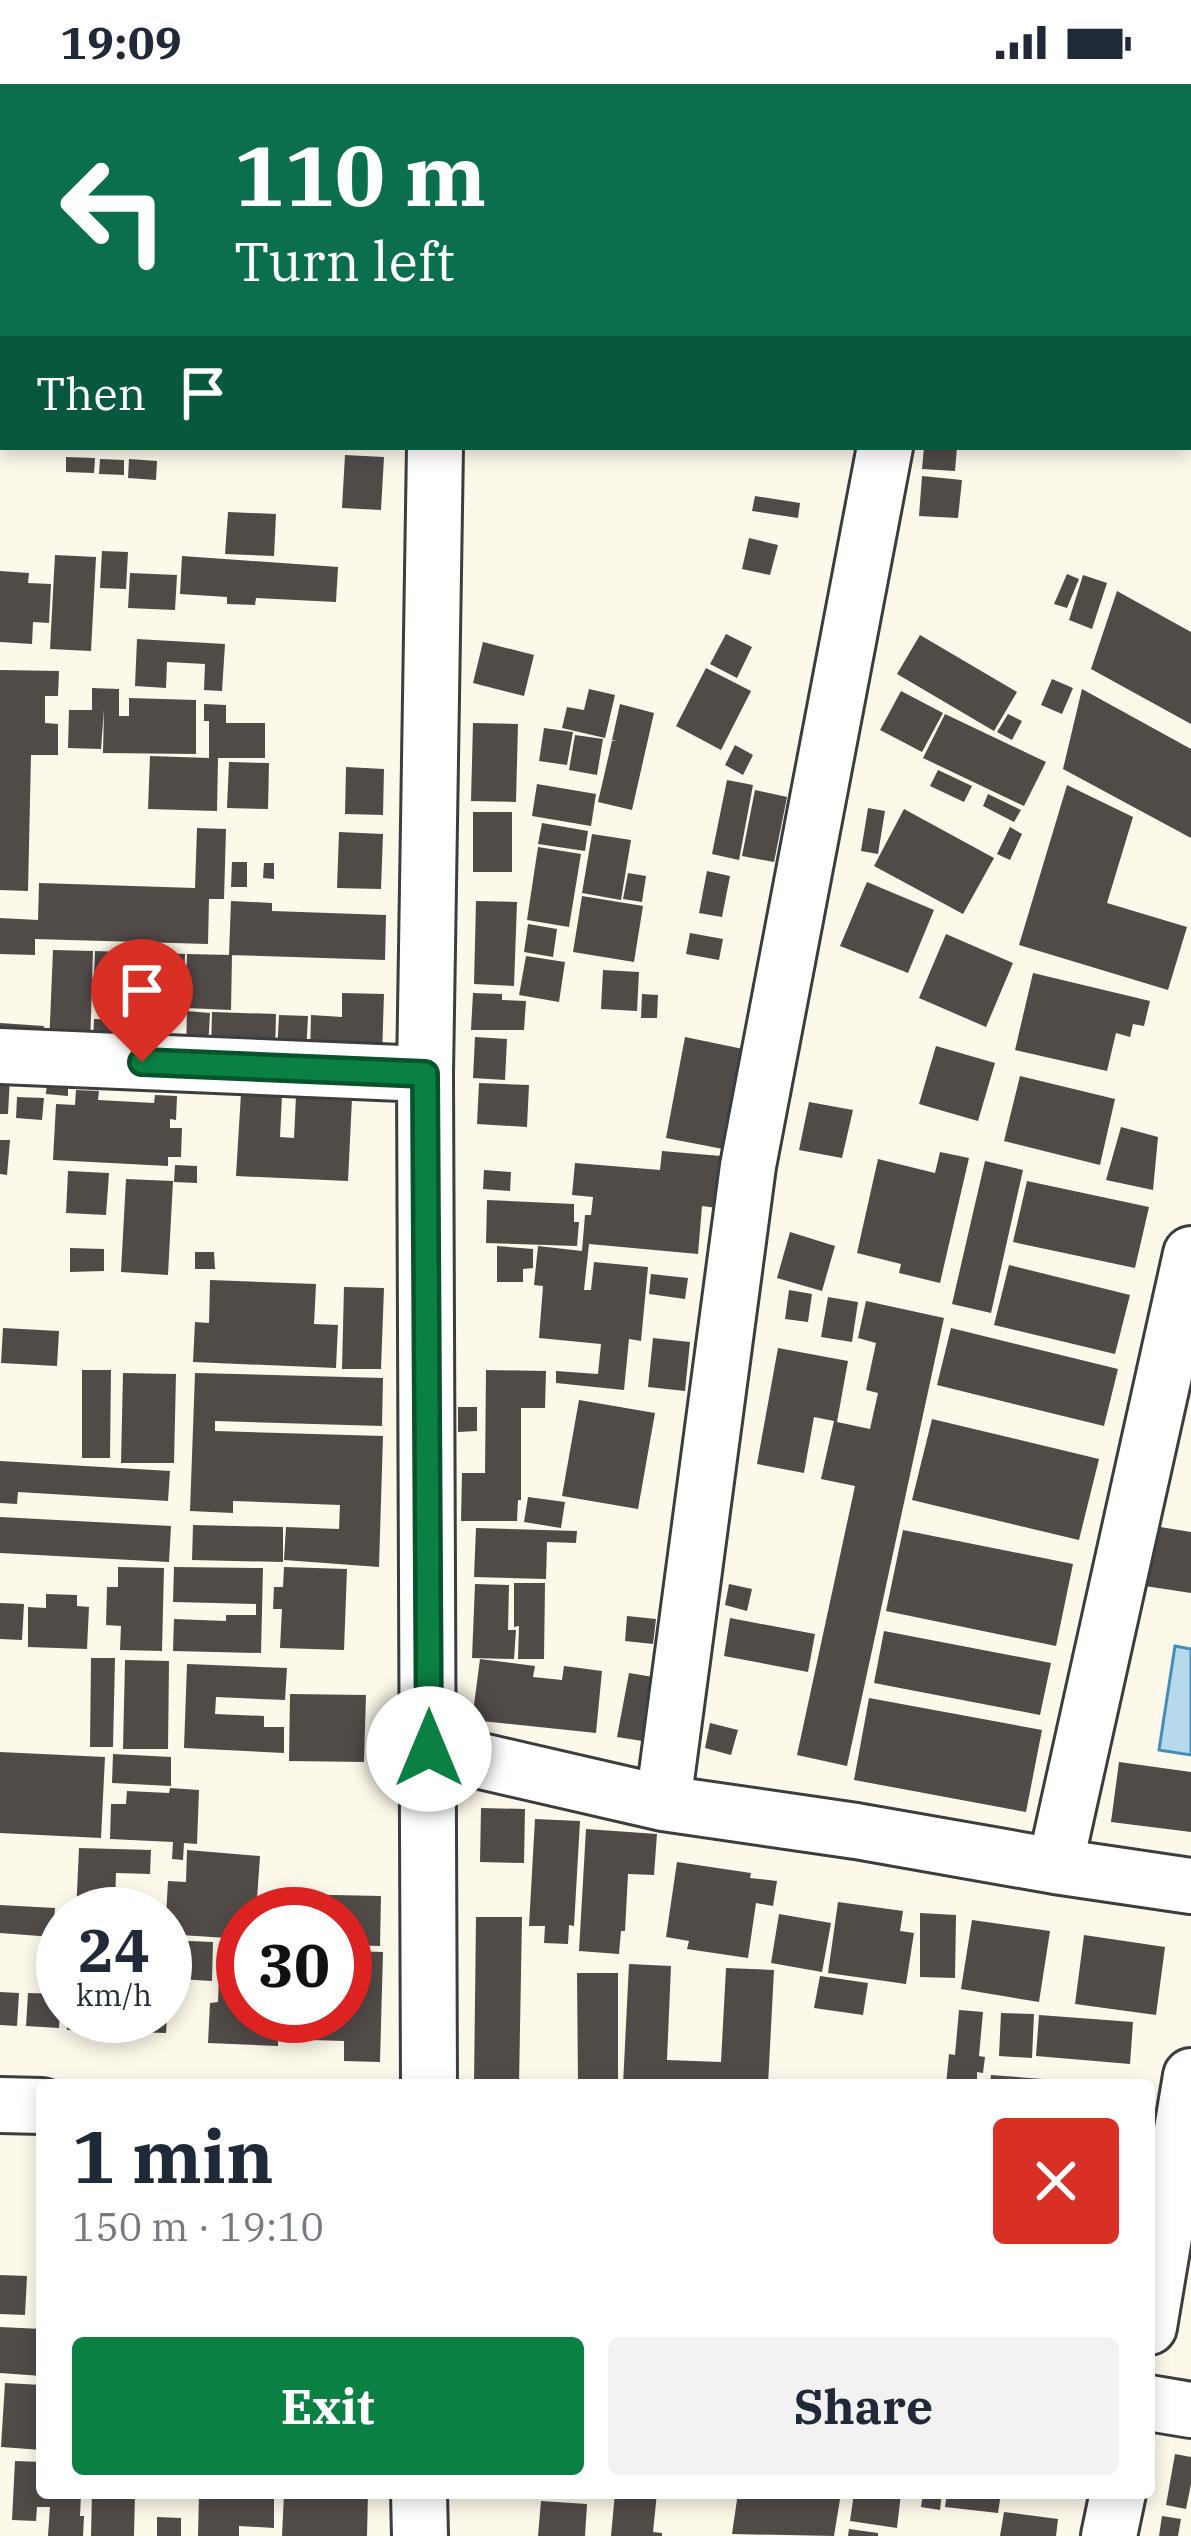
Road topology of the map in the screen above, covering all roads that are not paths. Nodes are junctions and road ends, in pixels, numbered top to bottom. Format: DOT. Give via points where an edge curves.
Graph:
graph roads {
  1 [pos="435,450"];
  2 [pos="884,450"];
  3 [pos="0,1056"];
  4 [pos="425,1074"];
  5 [pos="1190,1265"];
  6 [pos="1183,1329"];
  7 [pos="429,1749"];
  8 [pos="663,1803"];
  9 [pos="1055,1866"];
  10 [pos="1191,1886"];
  11 [pos="1191,2076"];
  12 [pos="429,2079"];
  13 [pos="0,2105"];
  14 [pos="36,2106"];
  15 [pos="1155,2291"];
  16 [pos="1155,2404"];
  17 [pos="1191,2410"];
  18 [pos="419,2499"];
  19 [pos="1117,2499"];
  20 [pos="420,2536"];
  21 [pos="1109,2536"];
  1 -- 4 [label="street"];
  2 -- 8 [label="street" via="748,1166"];
  3 -- 4 [label="street"];
  4 -- 7 [label="street"];
  5 -- 6 [label="street"];
  6 -- 9 [label="street"];
  7 -- 8 [label="street"];
  7 -- 12 [label="street"];
  8 -- 9 [label="street"];
  9 -- 10 [label="street"];
  11 -- 15 [label="street"];
  13 -- 14 [label="street"];
  16 -- 17 [label="street"];
  18 -- 20 [label="street"];
  19 -- 21 [label="street"];
}
